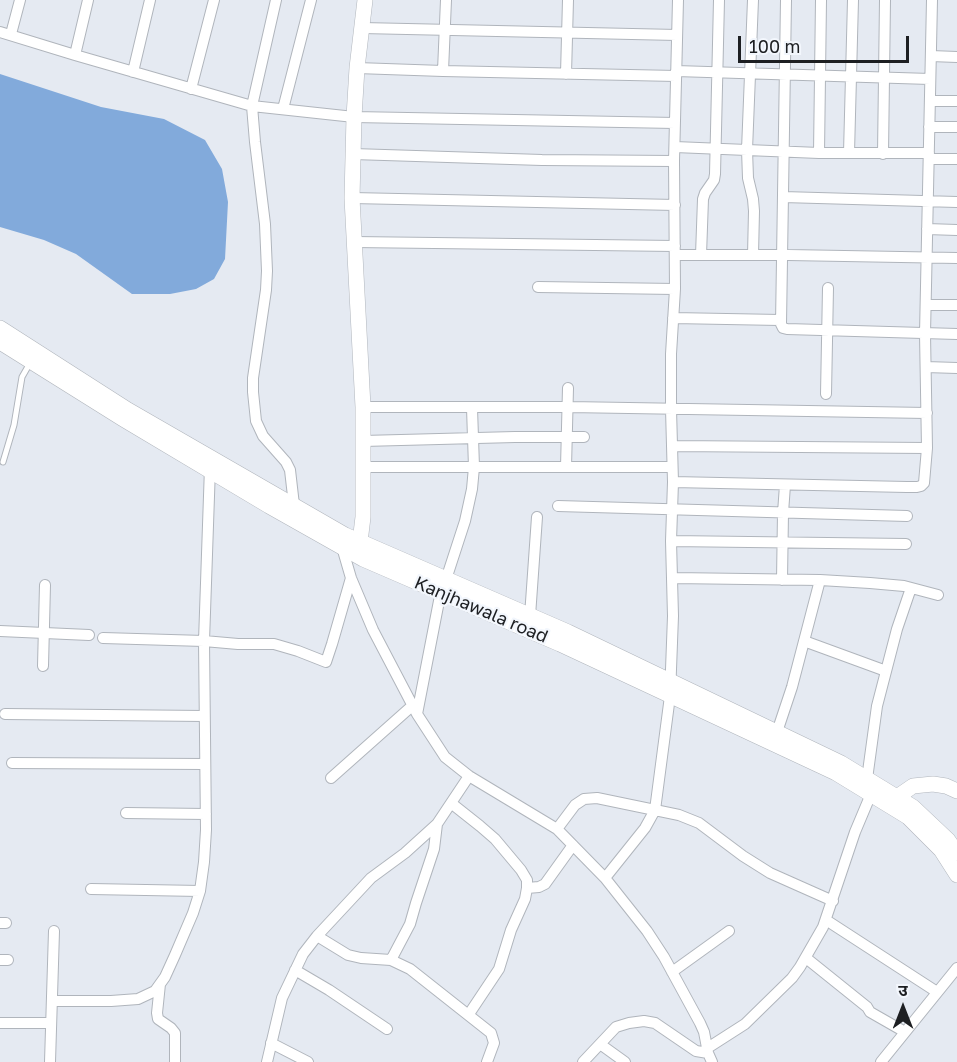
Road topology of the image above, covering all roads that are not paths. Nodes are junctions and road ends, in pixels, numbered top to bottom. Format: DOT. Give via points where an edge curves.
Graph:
graph roads {
  1 [pos="20,0"];
  2 [pos="88,0"];
  3 [pos="150,0"];
  4 [pos="214,0"];
  5 [pos="276,0"];
  6 [pos="312,0"];
  7 [pos="365,0"];
  8 [pos="446,0"];
  9 [pos="568,0"];
  10 [pos="678,0"];
  11 [pos="719,0"];
  12 [pos="753,0"];
  13 [pos="786,0"];
  14 [pos="821,0"];
  15 [pos="853,0"];
  16 [pos="885,0"];
  17 [pos="932,0"];
  18 [pos="362,28"];
  19 [pos="444,29"];
  20 [pos="567,32"];
  21 [pos="5,33"];
  22 [pos="677,35"];
  23 [pos="75,55"];
  24 [pos="931,56"];
  25 [pos="957,57"];
  26 [pos="357,68"];
  27 [pos="443,71"];
  28 [pos="133,72"];
  29 [pos="717,72"];
  30 [pos="750,73"];
  31 [pos="566,74"];
  32 [pos="676,74"];
  33 [pos="785,75"];
  34 [pos="820,75"];
  35 [pos="851,76"];
  36 [pos="884,78"];
  37 [pos="930,79"];
  38 [pos="191,89"];
  39 [pos="930,101"];
  40 [pos="957,101"];
  41 [pos="252,106"];
  42 [pos="283,110"];
  43 [pos="354,117"];
  44 [pos="675,123"];
  45 [pos="929,127"];
  46 [pos="957,127"];
  47 [pos="675,147"];
  48 [pos="715,148"];
  49 [pos="747,150"];
  50 [pos="784,151"];
  51 [pos="819,153"];
  52 [pos="849,153"];
  53 [pos="353,154"];
  54 [pos="883,154"];
  55 [pos="929,156"];
  56 [pos="957,159"];
  57 [pos="674,161"];
  58 [pos="783,197"];
  59 [pos="351,198"];
  60 [pos="928,202"];
  61 [pos="957,202"];
  62 [pos="675,205"];
  63 [pos="927,229"];
  64 [pos="957,230"];
  65 [pos="354,242"];
  66 [pos="675,251"];
  67 [pos="701,255"];
  68 [pos="753,255"];
  69 [pos="783,255"];
  70 [pos="927,257"];
  71 [pos="957,258"];
  72 [pos="538,287"];
  73 [pos="828,288"];
  74 [pos="675,289"];
  75 [pos="926,305"];
  76 [pos="957,305"];
  77 [pos="673,318"];
  78 [pos="780,320"];
  79 [pos="0,328"];
  80 [pos="828,331"];
  81 [pos="925,334"];
  82 [pos="957,334"];
  83 [pos="0,342"];
  84 [pos="31,362"];
  85 [pos="926,367"];
  86 [pos="957,368"];
  87 [pos="568,388"];
  88 [pos="826,394"];
  89 [pos="363,407"];
  90 [pos="567,407"];
  91 [pos="472,408"];
  92 [pos="671,409"];
  93 [pos="927,413"];
  94 [pos="567,437"];
  95 [pos="584,437"];
  96 [pos="473,438"];
  97 [pos="363,441"];
  98 [pos="672,446"];
  99 [pos="927,448"];
  100 [pos="3,462"];
  101 [pos="210,464"];
  102 [pos="672,466"];
  103 [pos="363,467"];
  104 [pos="474,467"];
  105 [pos="566,467"];
  106 [pos="673,482"];
  107 [pos="785,485"];
  108 [pos="294,505"];
  109 [pos="558,506"];
  110 [pos="672,509"];
  111 [pos="783,513"];
  112 [pos="907,516"];
  113 [pos="537,517"];
  114 [pos="671,541"];
  115 [pos="360,542"];
  116 [pos="783,543"];
  117 [pos="906,544"];
  118 [pos="342,547"];
  119 [pos="351,578"];
  120 [pos="673,578"];
  121 [pos="782,580"];
  122 [pos="820,580"];
  123 [pos="45,585"];
  124 [pos="443,586"];
  125 [pos="911,588"];
  126 [pos="938,595"];
  127 [pos="530,616"];
  128 [pos="0,631"];
  129 [pos="43,633"];
  130 [pos="89,635"];
  131 [pos="102,638"];
  132 [pos="204,641"];
  133 [pos="804,641"];
  134 [pos="43,666"];
  135 [pos="886,671"];
  136 [pos="670,689"];
  137 [pos="415,710"];
  138 [pos="5,714"];
  139 [pos="204,716"];
  140 [pos="777,732"];
  141 [pos="12,763"];
  142 [pos="205,764"];
  143 [pos="469,776"];
  144 [pos="331,778"];
  145 [pos="867,779"];
  146 [pos="957,791"];
  147 [pos="871,795"];
  148 [pos="893,802"];
  149 [pos="451,803"];
  150 [pos="655,810"];
  151 [pos="126,813"];
  152 [pos="206,814"];
  153 [pos="437,824"];
  154 [pos="556,830"];
  155 [pos="573,845"];
  156 [pos="957,853"];
  157 [pos="957,875"];
  158 [pos="604,878"];
  159 [pos="527,888"];
  160 [pos="91,889"];
  161 [pos="200,891"];
  162 [pos="833,901"];
  163 [pos="826,920"];
  164 [pos="54,930"];
  165 [pos="729,930"];
  166 [pos="317,936"];
  167 [pos="806,958"];
  168 [pos="391,960"];
  169 [pos="957,968"];
  170 [pos="295,970"];
  171 [pos="672,972"];
  172 [pos="160,984"];
  173 [pos="937,992"];
  174 [pos="52,1001"];
  175 [pos="469,1014"];
  176 [pos="0,1023"];
  177 [pos="51,1023"];
  178 [pos="387,1029"];
  179 [pos="905,1032"];
  180 [pos="271,1043"];
  181 [pos="600,1044"];
  182 [pos="709,1055"];
  183 [pos="50,1062"];
  184 [pos="175,1062"];
  185 [pos="267,1062"];
  186 [pos="308,1062"];
  187 [pos="487,1062"];
  188 [pos="583,1062"];
  189 [pos="625,1062"];
  190 [pos="881,1062"];
  1 -- 21 [label="street"];
  2 -- 23 [label="street"];
  3 -- 28 [label="street"];
  4 -- 38 [label="street"];
  5 -- 41 [label="street"];
  6 -- 42 [label="street"];
  7 -- 18 [label="main road"];
  8 -- 19 [label="street"];
  9 -- 20 [label="street"];
  10 -- 22 [label="street"];
  11 -- 29 [label="street"];
  12 -- 30 [label="street"];
  13 -- 33 [label="street"];
  14 -- 34 [label="street"];
  15 -- 35 [label="street"];
  16 -- 36 [label="street"];
  17 -- 24 [label="street"];
  18 -- 19 [label="street"];
  18 -- 26 [label="main road"];
  19 -- 20 [label="street"];
  19 -- 27 [label="street"];
  20 -- 22 [label="street"];
  20 -- 31 [label="street"];
  21 -- 23 [label="street"];
  22 -- 32 [label="street"];
  23 -- 28 [label="street"];
  24 -- 25 [label="street"];
  24 -- 37 [label="street"];
  26 -- 27 [label="street"];
  26 -- 43 [label="main road"];
  27 -- 31 [label="street"];
  28 -- 38 [label="street"];
  29 -- 30 [label="street"];
  29 -- 32 [label="street"];
  29 -- 48 [label="street"];
  30 -- 33 [label="street"];
  30 -- 49 [label="street"];
  31 -- 32 [label="street"];
  32 -- 44 [label="street"];
  33 -- 34 [label="street"];
  33 -- 50 [label="street"];
  34 -- 35 [label="street"];
  34 -- 51 [label="street"];
  35 -- 36 [label="street"];
  35 -- 52 [label="street"];
  36 -- 37 [label="street"];
  36 -- 54 [label="street"];
  37 -- 39 [label="street"];
  38 -- 41 [label="street"];
  39 -- 40 [label="street"];
  39 -- 45 [label="street"];
  41 -- 42 [label="street"];
  41 -- 108 [label="street" via="267,271 253,378 254,408 263,436 290,470"];
  42 -- 43 [label="street"];
  43 -- 44 [label="street"];
  43 -- 53 [label="main road"];
  44 -- 47 [label="street"];
  45 -- 46 [label="street"];
  45 -- 55 [label="street"];
  47 -- 48 [label="street"];
  47 -- 57 [label="street"];
  48 -- 49 [label="street"];
  48 -- 67 [label="street" via="714,180 703,199"];
  49 -- 50 [label="street"];
  49 -- 68 [label="street" via="753,199"];
  50 -- 51 [label="street"];
  50 -- 58 [label="street"];
  51 -- 52 [label="street"];
  52 -- 54 [label="street"];
  53 -- 57 [label="street"];
  53 -- 59 [label="main road"];
  54 -- 55 [label="street"];
  55 -- 56 [label="street"];
  55 -- 60 [label="street"];
  57 -- 62 [label="street"];
  58 -- 60 [label="street"];
  58 -- 69 [label="street"];
  59 -- 62 [label="street"];
  59 -- 65 [label="main road"];
  60 -- 61 [label="street"];
  60 -- 63 [label="street"];
  62 -- 66 [label="street"];
  63 -- 64 [label="street"];
  63 -- 70 [label="street"];
  65 -- 66 [label="street"];
  65 -- 89 [label="main road"];
  66 -- 67 [label="street"];
  66 -- 74 [label="street"];
  67 -- 68 [label="street"];
  68 -- 69 [label="street"];
  69 -- 70 [label="street"];
  69 -- 78 [label="street"];
  70 -- 71 [label="street"];
  70 -- 75 [label="street"];
  72 -- 74 [label="street"];
  73 -- 80 [label="street"];
  74 -- 77 [label="street"];
  75 -- 76 [label="street"];
  75 -- 81 [label="street"];
  77 -- 78 [label="street"];
  77 -- 92 [label="street"];
  78 -- 80 [label="street" via="787,329"];
  79 -- 101 [label="main road, Kanjhawala road"];
  80 -- 81 [label="street"];
  80 -- 88 [label="street"];
  81 -- 82 [label="street"];
  81 -- 85 [label="street"];
  83 -- 84 [label="main road, Kanjhawala road"];
  84 -- 100 [label="lane" via="22,377"];
  84 -- 101 [label="main road, Kanjhawala road" via="123,420"];
  85 -- 86 [label="street"];
  85 -- 93 [label="street"];
  87 -- 90 [label="street"];
  89 -- 91 [label="street"];
  89 -- 97 [label="main road"];
  90 -- 91 [label="street"];
  90 -- 92 [label="street"];
  90 -- 94 [label="street"];
  91 -- 96 [label="street"];
  92 -- 93 [label="street"];
  92 -- 98 [label="street"];
  93 -- 99 [label="street"];
  94 -- 95 [label="street"];
  94 -- 96 [label="street"];
  94 -- 105 [label="street"];
  96 -- 97 [label="street"];
  96 -- 104 [label="street"];
  97 -- 103 [label="main road"];
  98 -- 99 [label="street"];
  98 -- 102 [label="street"];
  99 -- 107 [label="street" via="921,486"];
  101 -- 108 [label="main road, Kanjhawala road"];
  101 -- 118 [label="main road, Kanjhawala road"];
  101 -- 132 [label="street"];
  102 -- 105 [label="street"];
  102 -- 106 [label="street"];
  103 -- 104 [label="street"];
  103 -- 115 [label="main road"];
  104 -- 105 [label="street"];
  104 -- 124 [label="street" via="470,503"];
  106 -- 107 [label="street"];
  106 -- 110 [label="street"];
  107 -- 111 [label="street"];
  108 -- 115 [label="main road, Kanjhawala road"];
  109 -- 110 [label="street"];
  110 -- 111 [label="street"];
  110 -- 114 [label="street"];
  111 -- 112 [label="street"];
  111 -- 116 [label="street"];
  113 -- 127 [label="street"];
  114 -- 116 [label="street"];
  114 -- 120 [label="street"];
  115 -- 124 [label="main road, Kanjhawala road"];
  116 -- 117 [label="street"];
  116 -- 121 [label="street"];
  118 -- 119 [label="street"];
  118 -- 124 [label="main road, Kanjhawala road" via="363,559"];
  119 -- 132 [label="street" via="326,662 282,645"];
  119 -- 137 [label="street"];
  120 -- 121 [label="street"];
  120 -- 136 [label="street"];
  121 -- 122 [label="street"];
  122 -- 125 [label="street"];
  122 -- 133 [label="street"];
  123 -- 129 [label="street"];
  124 -- 127 [label="main road, Kanjhawala road"];
  124 -- 136 [label="main road, Kanjhawala road" via="560,644"];
  124 -- 137 [label="street"];
  125 -- 126 [label="street"];
  125 -- 135 [label="street"];
  127 -- 136 [label="main road, Kanjhawala road" via="568,632"];
  128 -- 129 [label="street"];
  129 -- 130 [label="street"];
  129 -- 134 [label="street"];
  131 -- 132 [label="street"];
  132 -- 139 [label="street"];
  133 -- 135 [label="street"];
  133 -- 140 [label="street"];
  135 -- 145 [label="street"];
  136 -- 140 [label="main road, Kanjhawala road"];
  136 -- 147 [label="main road, Kanjhawala road" via="836,773"];
  136 -- 150 [label="street"];
  137 -- 143 [label="street" via="445,757"];
  137 -- 144 [label="street"];
  138 -- 139 [label="street"];
  139 -- 142 [label="street"];
  140 -- 145 [label="main road, Kanjhawala road"];
  141 -- 142 [label="street"];
  142 -- 152 [label="street"];
  143 -- 149 [label="street"];
  143 -- 154 [label="street"];
  145 -- 148 [label="main road, Kanjhawala road"];
  146 -- 148 [label="main road" via="924,784 913,786"];
  147 -- 148 [label="main road, Kanjhawala road"];
  147 -- 162 [label="street"];
  148 -- 156 [label="main road, Kanjhawala road" via="913,807"];
  148 -- 157 [label="main road, Kanjhawala road" via="941,850"];
  149 -- 153 [label="street"];
  149 -- 159 [label="street" via="506,851 527,880"];
  150 -- 154 [label="street" via="584,799 574,804"];
  150 -- 158 [label="street"];
  150 -- 162 [label="street" via="699,823 770,873"];
  151 -- 152 [label="street"];
  152 -- 161 [label="street"];
  153 -- 166 [label="street" via="371,878"];
  153 -- 168 [label="street" via="434,849 410,924"];
  154 -- 155 [label="street"];
  155 -- 158 [label="street"];
  155 -- 159 [label="street" via="545,884"];
  158 -- 171 [label="street" via="647,932"];
  159 -- 175 [label="street" via="499,969"];
  160 -- 161 [label="street"];
  161 -- 172 [label="street"];
  162 -- 163 [label="street"];
  163 -- 167 [label="street"];
  163 -- 173 [label="street"];
  164 -- 174 [label="street"];
  165 -- 171 [label="street"];
  166 -- 168 [label="street" via="348,955"];
  166 -- 170 [label="street"];
  167 -- 179 [label="street" via="870,1012"];
  167 -- 182 [label="street" via="792,978"];
  168 -- 175 [label="street" via="410,969"];
  169 -- 173 [label="street"];
  170 -- 178 [label="street"];
  170 -- 180 [label="street" via="282,998"];
  171 -- 182 [label="street" via="700,1023"];
  172 -- 174 [label="street" via="138,999"];
  172 -- 184 [label="street" via="157,1013 175,1033"];
  173 -- 179 [label="street"];
  174 -- 177 [label="street"];
  175 -- 187 [label="street" via="494,1039"];
  176 -- 177 [label="street"];
  177 -- 183 [label="street"];
  179 -- 190 [label="street"];
  180 -- 185 [label="street"];
  180 -- 186 [label="street"];
  181 -- 182 [label="street" via="616,1028 644,1021 655,1023 696,1052"];
  181 -- 188 [label="street"];
  181 -- 189 [label="street"];
}
